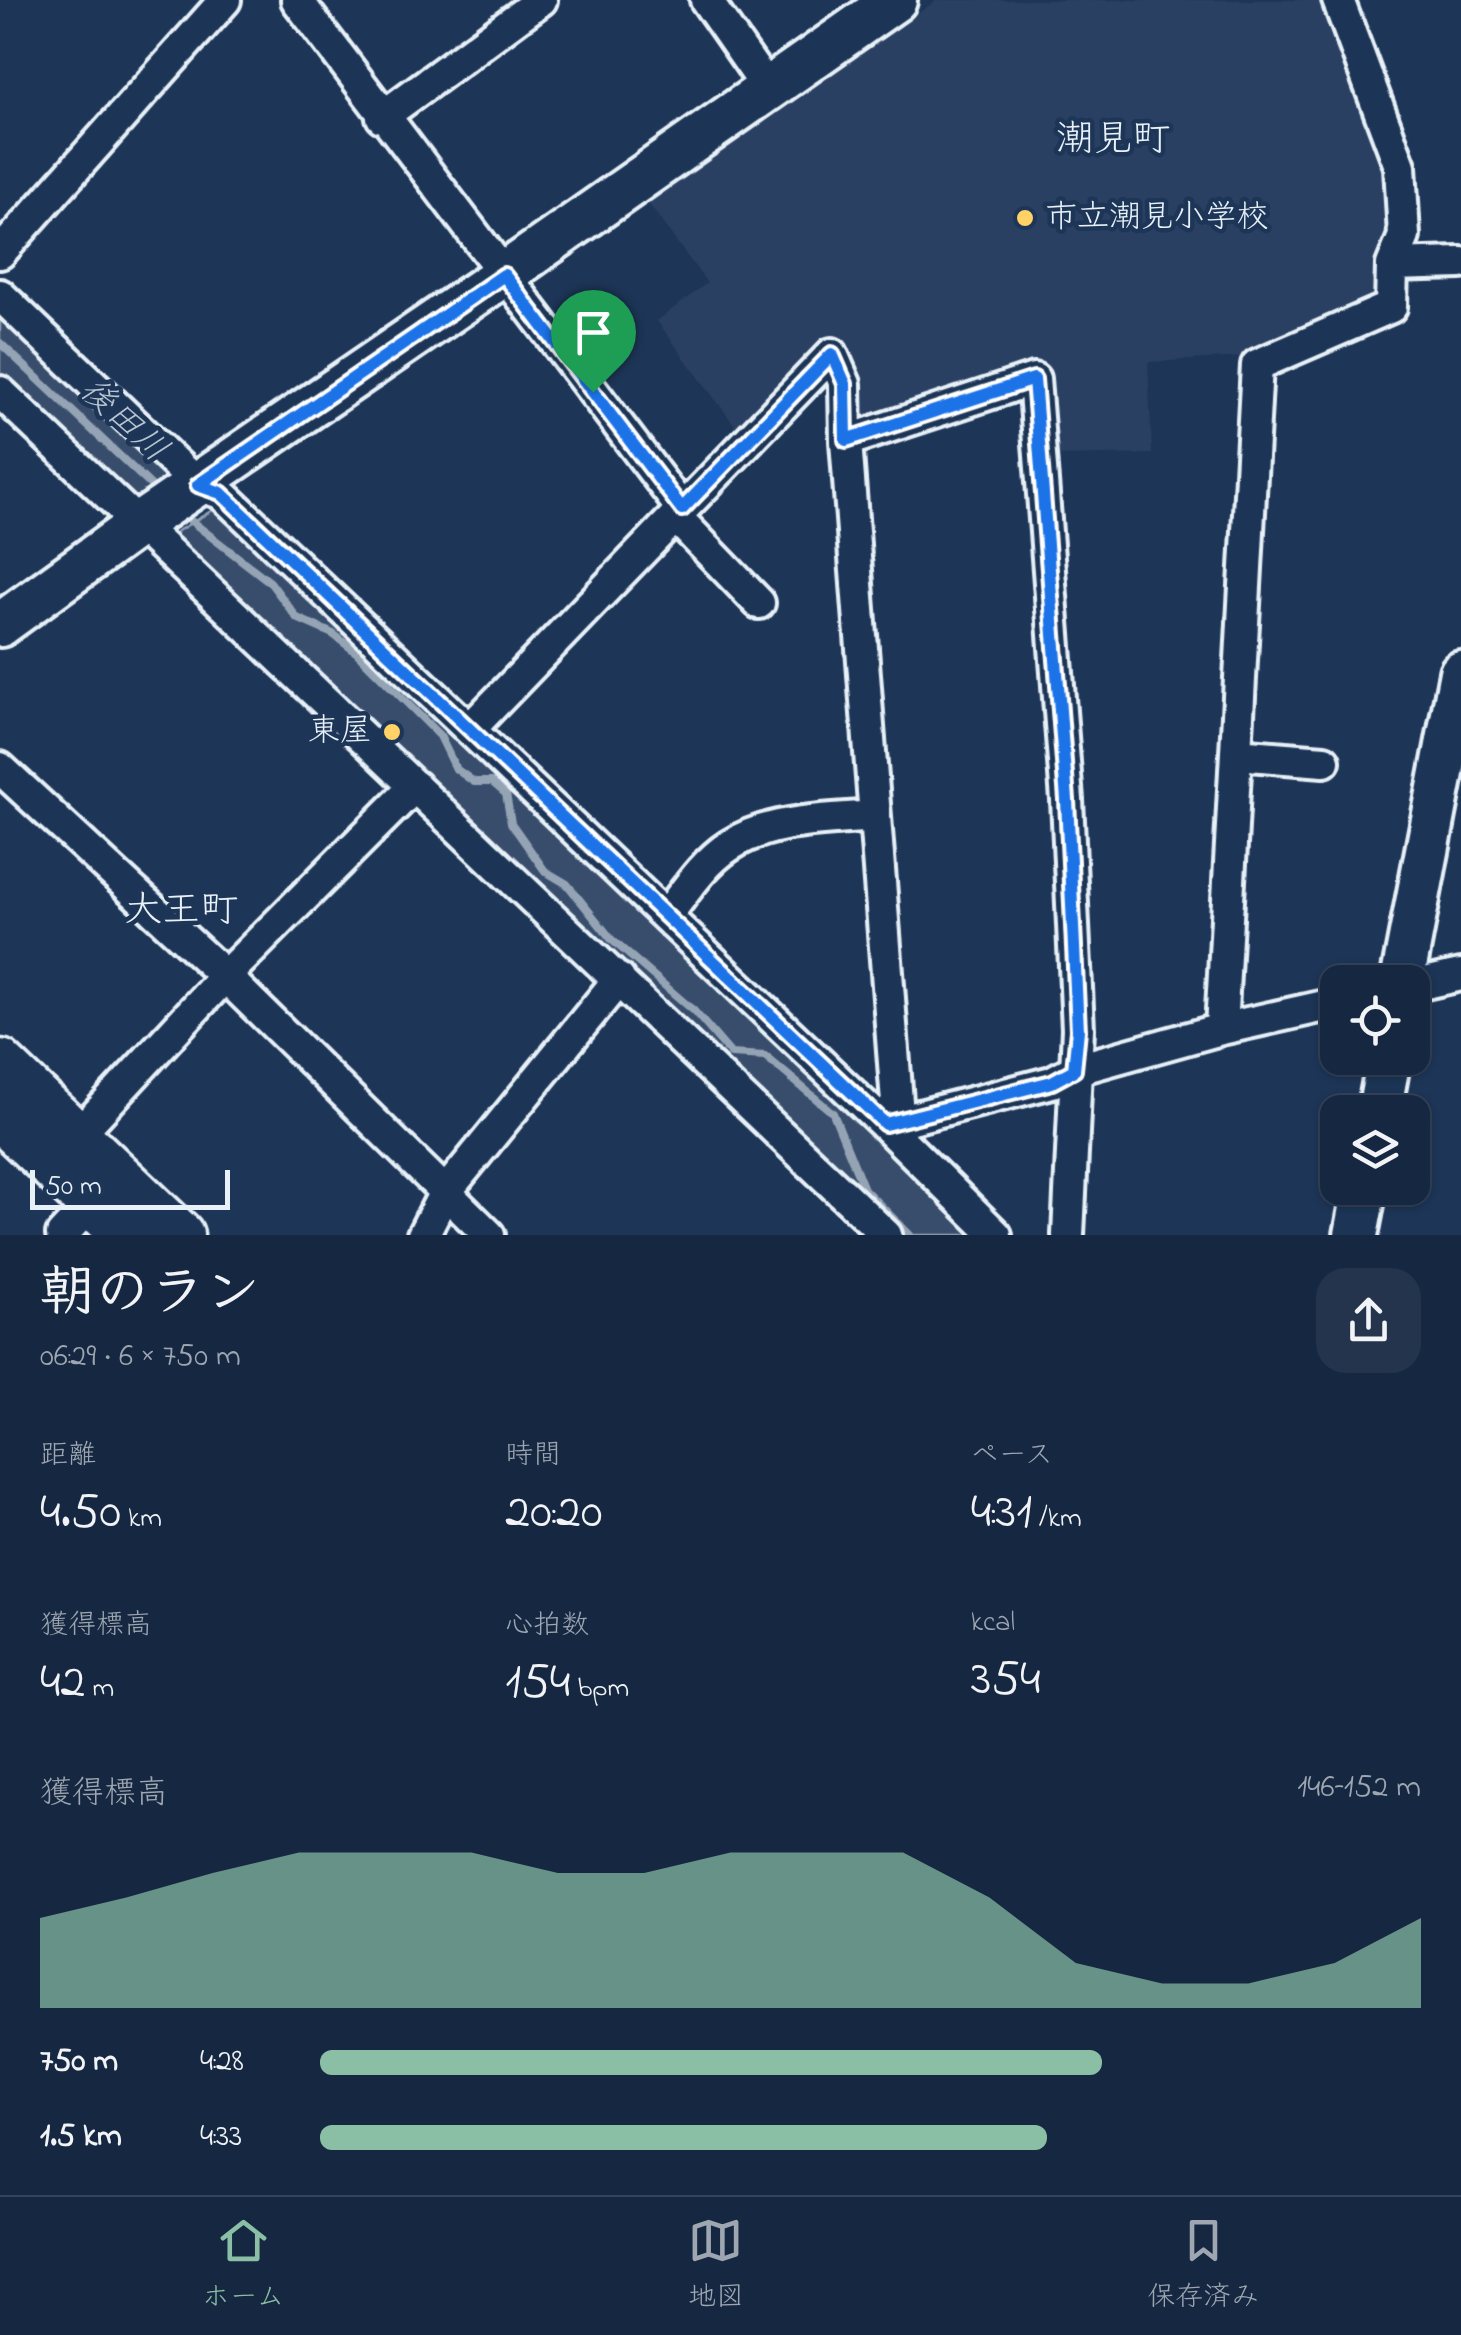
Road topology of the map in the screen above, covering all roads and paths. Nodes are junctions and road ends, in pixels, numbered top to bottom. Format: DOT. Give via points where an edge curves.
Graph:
graph roads {
  1 [pos="225,0"];
  2 [pos="297,0"];
  3 [pos="542,0"];
  4 [pos="706,0"];
  5 [pos="895,0"];
  6 [pos="1338,0"];
  7 [pos="768,89"];
  8 [pos="382,117"];
  9 [pos="0,254"];
  10 [pos="1461,263"];
  11 [pos="1392,265"];
  12 [pos="504,275"];
  13 [pos="0,295"];
  14 [pos="0,392"];
  15 [pos="846,440"];
  16 [pos="198,485"];
  17 [pos="679,513"];
  18 [pos="139,524"];
  19 [pos="758,602"];
  20 [pos="0,626"];
  21 [pos="1461,672"];
  22 [pos="470,729"];
  23 [pos="1236,754"];
  24 [pos="1324,760"];
  25 [pos="0,768"];
  26 [pos="414,786"];
  27 [pos="875,816"];
  28 [pos="666,916"];
  29 [pos="1405,965"];
  30 [pos="1461,975"];
  31 [pos="225,976"];
  32 [pos="619,980"];
  33 [pos="1430,982"];
  34 [pos="1320,1007"];
  35 [pos="1221,1029"];
  36 [pos="0,1064"];
  37 [pos="1074,1070"];
  38 [pos="0,1116"];
  39 [pos="885,1124"];
  40 [pos="76,1136"];
  41 [pos="444,1194"];
  42 [pos="1362,1205"];
  43 [pos="93,1224"];
  44 [pos="179,1235"];
  45 [pos="423,1235"];
  46 [pos="489,1235"];
  47 [pos="886,1235"];
  48 [pos="996,1235"];
  49 [pos="1068,1235"];
  50 [pos="1356,1235"];
  1 -- 9 [label="street"];
  2 -- 8 [label="street"];
  3 -- 8 [label="street"];
  4 -- 7 [label="street"];
  5 -- 7 [label="street"];
  6 -- 11 [label="street" via="1400,166 1404,236"];
  7 -- 12 [label="street"];
  8 -- 12 [label="street"];
  10 -- 11 [label="street"];
  11 -- 23 [label="street" via="1391,307 1257,365"];
  12 -- 16 [label="street"];
  12 -- 17 [label="street"];
  13 -- 16 [label="street"];
  14 -- 18 [label="street"];
  15 -- 17 [label="street" via="845,384 832,354"];
  15 -- 27 [label="street"];
  15 -- 37 [label="street" via="1034,379 1067,800 1078,1030"];
  16 -- 18 [label="street"];
  16 -- 22 [label="street" via="221,493"];
  17 -- 19 [label="street"];
  17 -- 22 [label="street"];
  18 -- 20 [label="street"];
  18 -- 26 [label="street"];
  21 -- 29 [label="street"];
  22 -- 28 [label="street"];
  23 -- 24 [label="street"];
  23 -- 35 [label="street"];
  25 -- 31 [label="street"];
  26 -- 31 [label="street"];
  26 -- 32 [label="street"];
  27 -- 28 [label="street" via="748,834 708,863"];
  27 -- 39 [label="street" via="897,1102"];
  28 -- 39 [label="street"];
  30 -- 33 [label="street"];
  31 -- 40 [label="street"];
  31 -- 41 [label="street"];
  32 -- 41 [label="street"];
  32 -- 47 [label="street"];
  34 -- 35 [label="street"];
  35 -- 37 [label="street"];
  36 -- 40 [label="main road"];
  37 -- 39 [label="street" via="1052,1082"];
  37 -- 49 [label="street"];
  38 -- 43 [label="main road"];
  39 -- 48 [label="street"];
  40 -- 43 [label="street"];
  40 -- 44 [label="main road"];
  41 -- 45 [label="street"];
  41 -- 46 [label="street"];
  42 -- 50 [label="street"];
}
